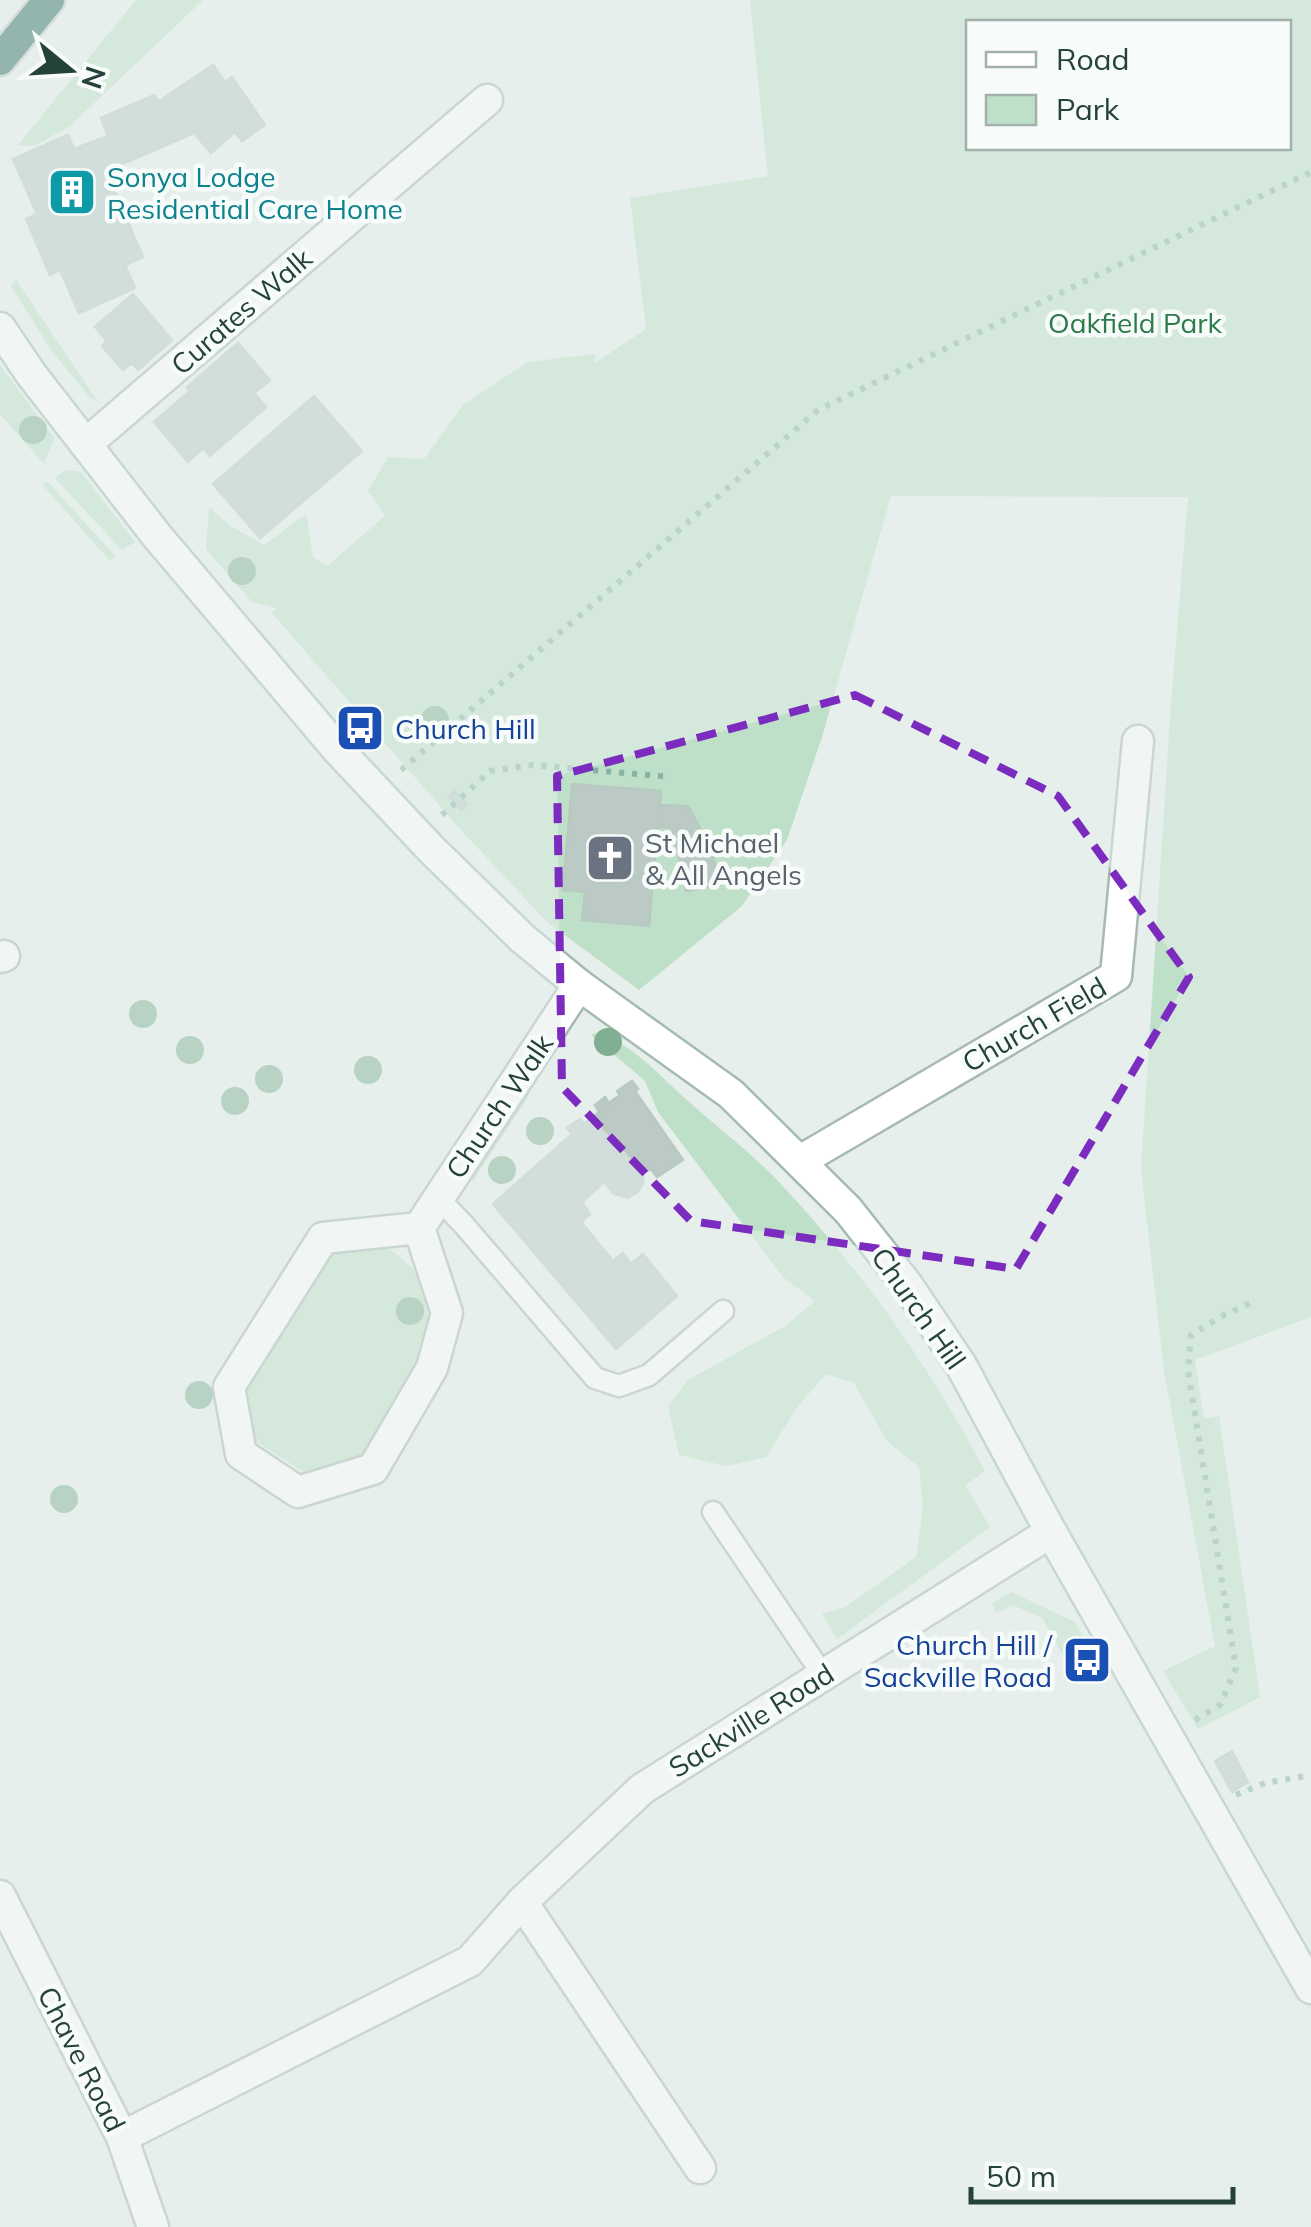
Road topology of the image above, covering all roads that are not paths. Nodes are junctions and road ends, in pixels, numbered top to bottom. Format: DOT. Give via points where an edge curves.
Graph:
graph roads {
  1 [pos="49,0"];
  2 [pos="0,60"];
  3 [pos="487,100"];
  4 [pos="0,328"];
  5 [pos="86,444"];
  6 [pos="1138,742"];
  7 [pos="579,984"];
  8 [pos="800,1161"];
  9 [pos="438,1198"];
  10 [pos="420,1228"];
  11 [pos="723,1311"];
  12 [pos="713,1512"];
  13 [pos="1051,1532"];
  14 [pos="823,1675"];
  15 [pos="0,1896"];
  16 [pos="522,1902"];
  17 [pos="1311,1988"];
  18 [pos="122,2137"];
  19 [pos="700,2168"];
  20 [pos="153,2227"];
  1 -- 2 [label="highway"];
  3 -- 5 [label="street, Curates Walk"];
  4 -- 5 [label="street, Church Hill"];
  5 -- 7 [label="street, Church Hill" via="338,750 522,938"];
  6 -- 8 [label="street, Church Field" via="1116,976"];
  7 -- 8 [label="street, Church Hill" via="730,1094"];
  7 -- 9 [label="street, Church Walk"];
  8 -- 13 [label="street, Church Hill" via="848,1210 952,1352"];
  9 -- 10 [label="street, Church Walk"];
  9 -- 11 [label="lane" via="595,1378 618,1386 649,1375"];
  10 -- 10 [label="street" via="447,1313 432,1368 373,1469 298,1492 242,1454 229,1387 324,1238"];
  12 -- 14 [label="lane"];
  13 -- 14 [label="street, Sackville Road"];
  13 -- 17 [label="street, Church Hill"];
  14 -- 16 [label="street, Sackville Road" via="642,1788"];
  15 -- 18 [label="street, Chave Road"];
  16 -- 18 [label="street, Sackville Road" via="470,1961"];
  16 -- 19 [label="street"];
  18 -- 20 [label="street, Chave Road"];
}
